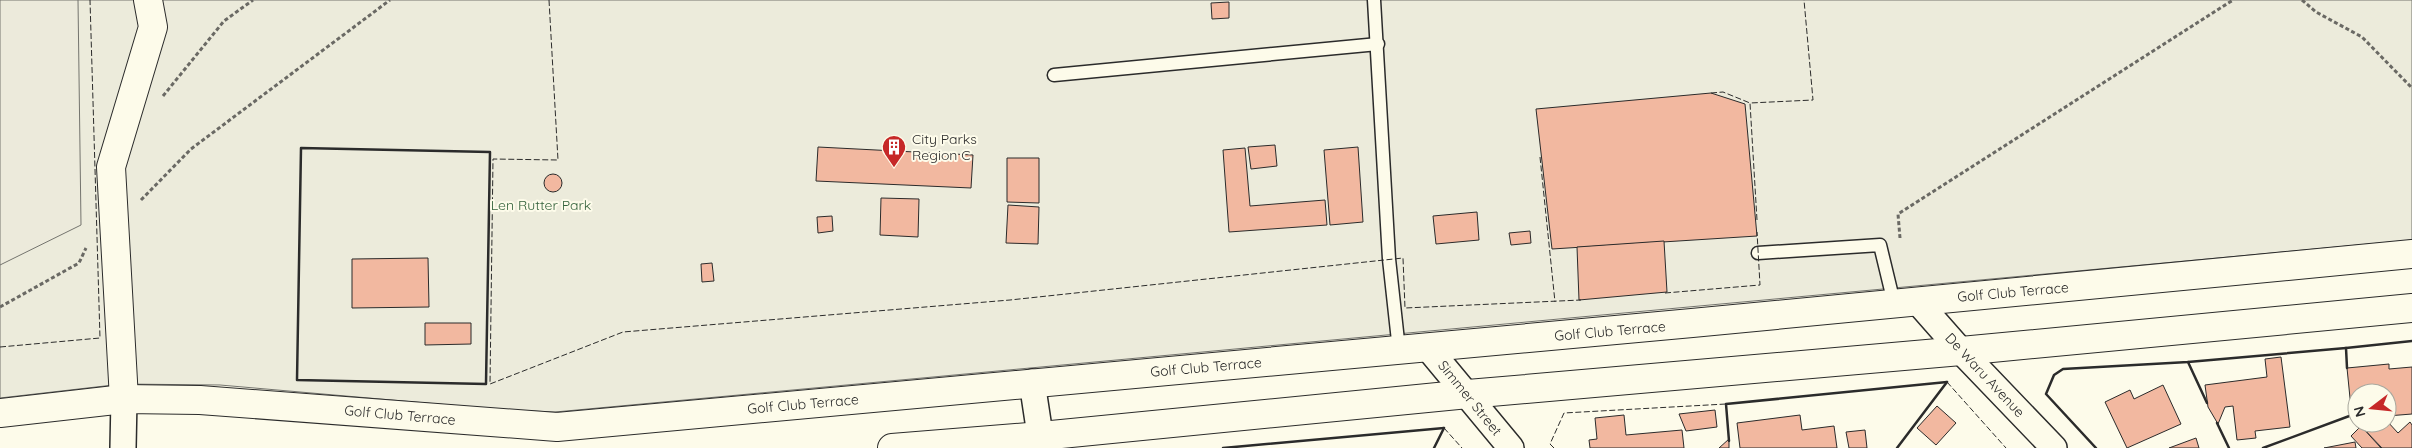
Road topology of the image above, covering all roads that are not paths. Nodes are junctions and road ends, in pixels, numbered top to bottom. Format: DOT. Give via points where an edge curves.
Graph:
graph roads {
  1 [pos="148,0"];
  2 [pos="1374,0"];
  3 [pos="1378,44"];
  4 [pos="1054,75"];
  5 [pos="1758,253"];
  6 [pos="2412,254"];
  7 [pos="1906,302"];
  8 [pos="2412,308"];
  9 [pos="1428,348"];
  10 [pos="1399,350"];
  11 [pos="1961,351"];
  12 [pos="1032,382"];
  13 [pos="1468,394"];
  14 [pos="124,399"];
  15 [pos="0,413"];
  16 [pos="1041,442"];
  17 [pos="123,448"];
  18 [pos="892,448"];
  19 [pos="1511,448"];
  20 [pos="2054,448"];
  1 -- 14 [label="street" via="152,27 112,167"];
  2 -- 3 [label="lane"];
  3 -- 4 [label="lane"];
  3 -- 10 [label="lane" via="1389,259"];
  5 -- 7 [label="lane" via="1880,245"];
  6 -- 7 [label="street, Golf Club Terrace"];
  7 -- 9 [label="street, Golf Club Terrace"];
  7 -- 11 [label="street, De Waru Avenue"];
  8 -- 11 [label="street"];
  9 -- 10 [label="street, Golf Club Terrace"];
  9 -- 13 [label="street, Simmer Street"];
  10 -- 12 [label="street, Golf Club Terrace"];
  11 -- 13 [label="street"];
  11 -- 20 [label="street, De Waru Avenue"];
  12 -- 14 [label="street, Golf Club Terrace" via="557,427 200,400"];
  12 -- 16 [label="street"];
  13 -- 16 [label="street"];
  13 -- 19 [label="street, Simmer Street"];
  14 -- 15 [label="street, Golf Club Terrace"];
  14 -- 17 [label="street"];
  16 -- 18 [label="street"];
}
